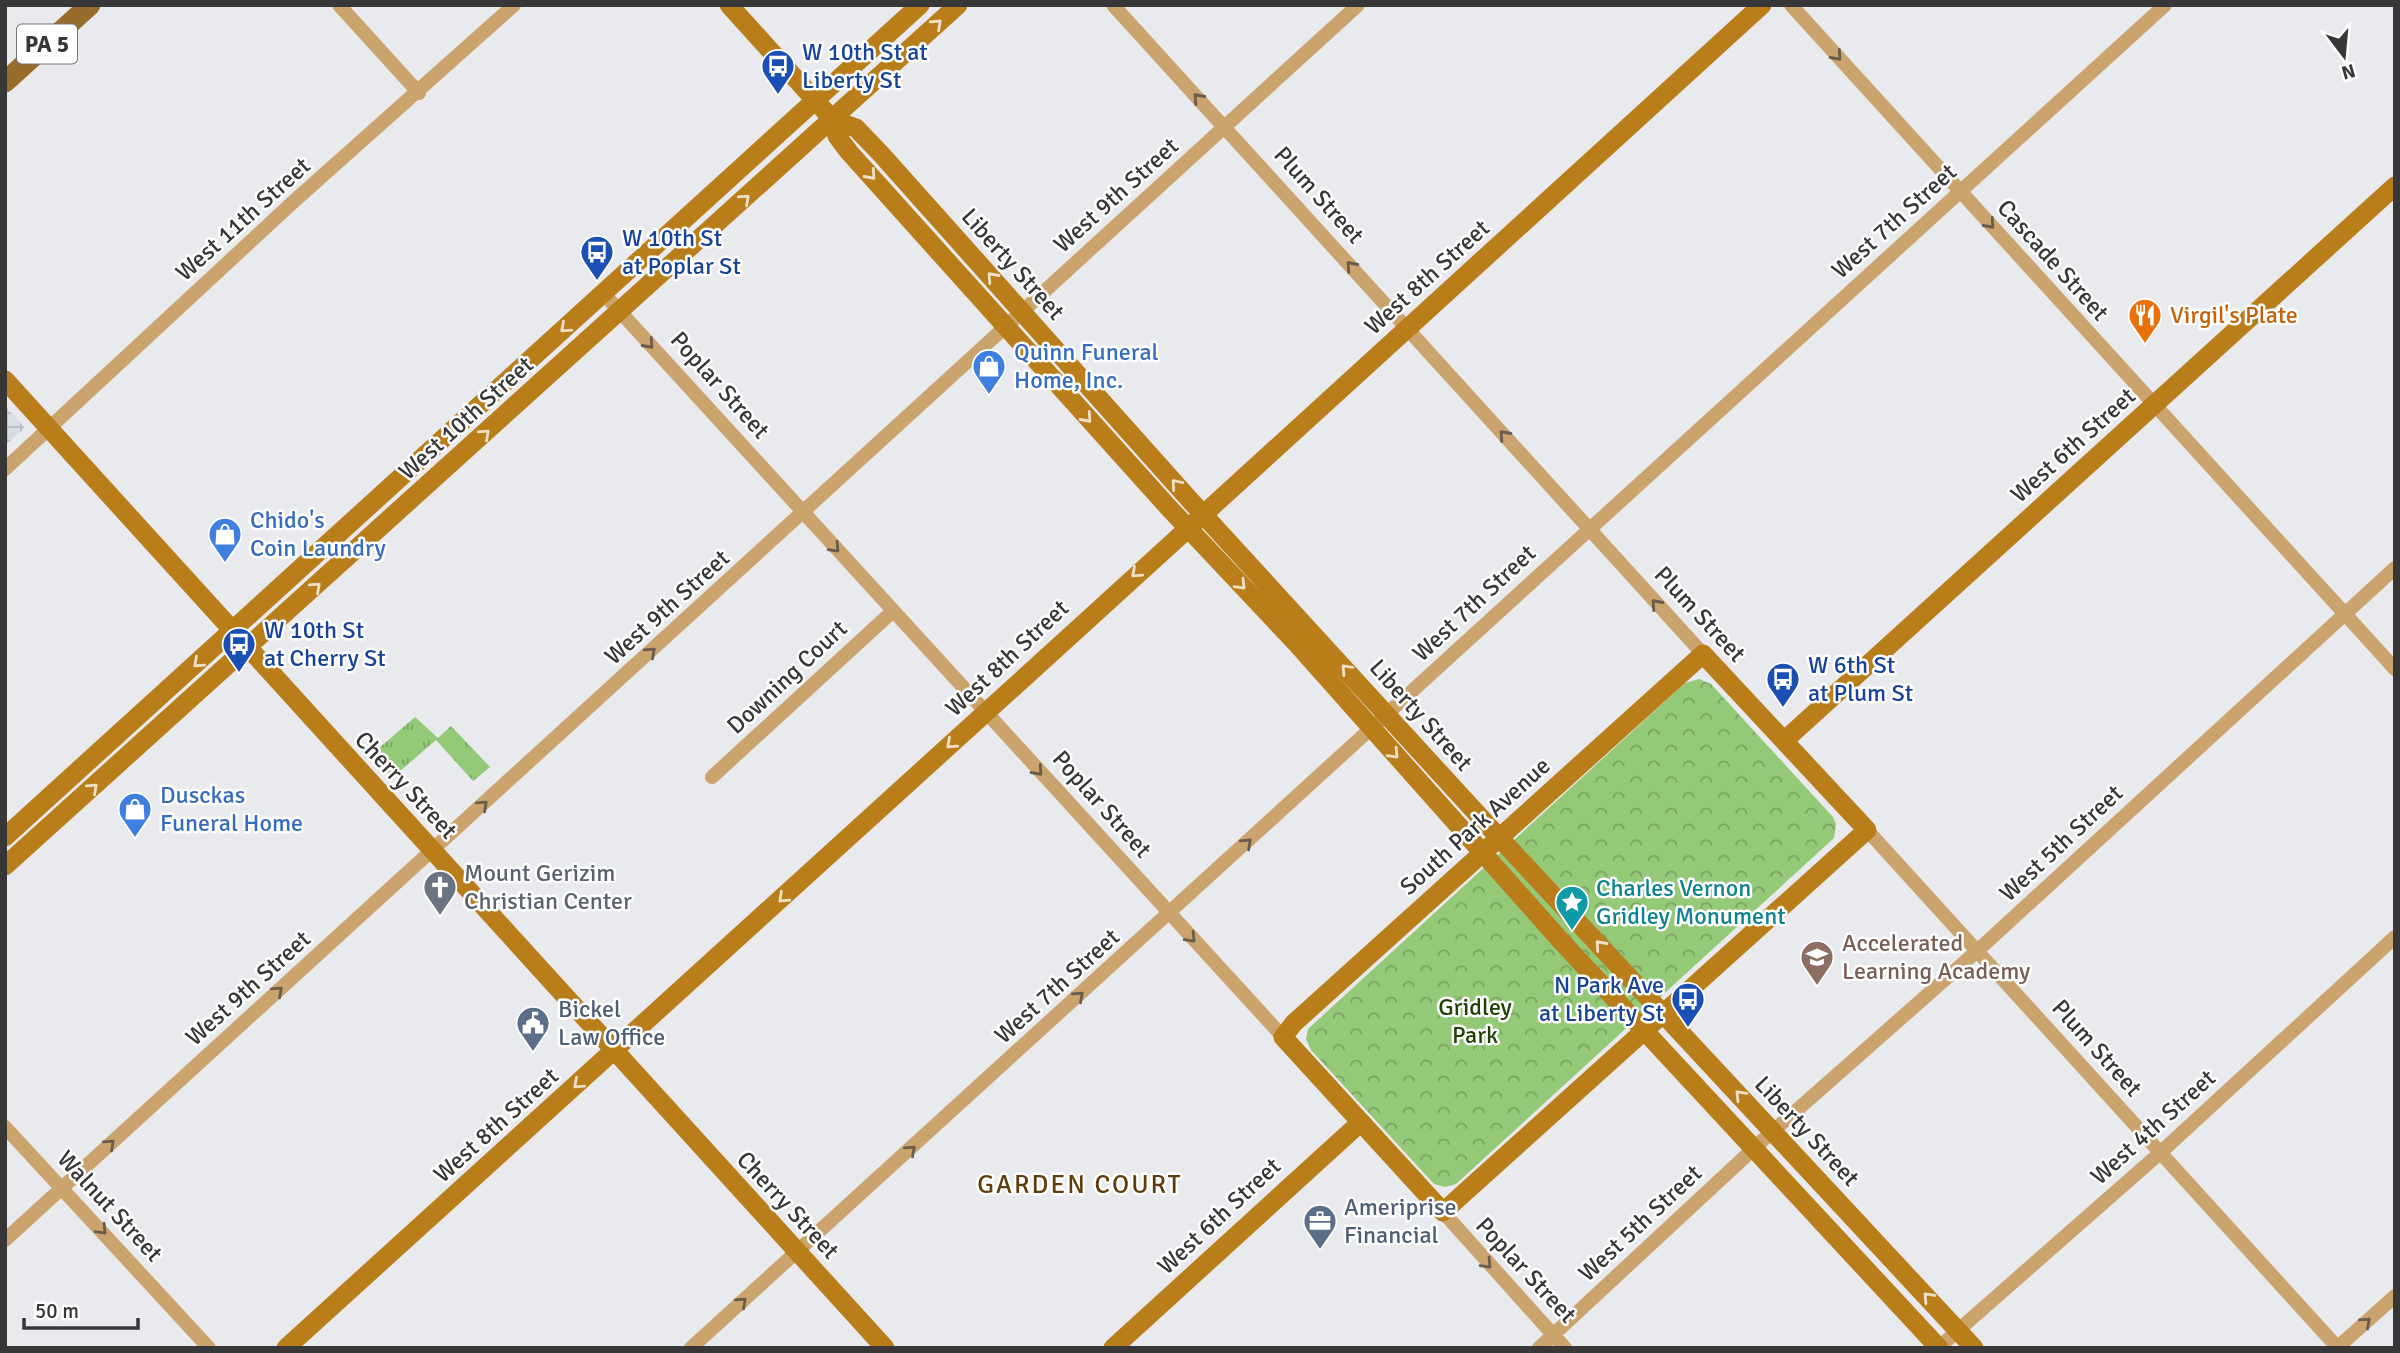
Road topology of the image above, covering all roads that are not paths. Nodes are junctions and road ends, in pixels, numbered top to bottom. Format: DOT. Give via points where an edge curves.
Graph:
graph roads {
  1 [pos="90,5"];
  2 [pos="339,5"];
  3 [pos="514,5"];
  4 [pos="729,5"];
  5 [pos="920,5"];
  6 [pos="958,5"];
  7 [pos="1113,5"];
  8 [pos="1358,5"];
  9 [pos="1762,5"];
  10 [pos="1791,5"];
  11 [pos="2165,5"];
  12 [pos="5,82"];
  13 [pos="419,93"];
  14 [pos="815,101"];
  15 [pos="833,120"];
  16 [pos="1225,128"];
  17 [pos="2395,187"];
  18 [pos="1961,191"];
  19 [pos="603,293"];
  20 [pos="1021,310"];
  21 [pos="620,311"];
  22 [pos="1006,324"];
  23 [pos="1408,328"];
  24 [pos="5,380"];
  25 [pos="2155,405"];
  26 [pos="49,429"];
  27 [pos="418,463"];
  28 [pos="5,468"];
  29 [pos="433,481"];
  30 [pos="803,514"];
  31 [pos="1204,514"];
  32 [pos="1187,528"];
  33 [pos="1589,528"];
  34 [pos="2395,568"];
  35 [pos="892,611"];
  36 [pos="2345,613"];
  37 [pos="234,631"];
  38 [pos="249,647"];
  39 [pos="1703,654"];
  40 [pos="2395,669"];
  41 [pos="985,713"];
  42 [pos="1387,715"];
  43 [pos="1371,730"];
  44 [pos="1785,740"];
  45 [pos="712,777"];
  46 [pos="47,799"];
  47 [pos="63,815"];
  48 [pos="1867,830"];
  49 [pos="1499,836"];
  50 [pos="5,837"];
  51 [pos="433,850"];
  52 [pos="1482,852"];
  53 [pos="5,866"];
  54 [pos="1169,915"];
  55 [pos="2395,937"];
  56 [pos="1976,952"];
  57 [pos="1663,1013"];
  58 [pos="1644,1030"];
  59 [pos="1283,1037"];
  60 [pos="615,1052"];
  61 [pos="1361,1122"];
  62 [pos="5,1127"];
  63 [pos="1773,1130"];
  64 [pos="1755,1147"];
  65 [pos="2160,1153"];
  66 [pos="62,1188"];
  67 [pos="1443,1212"];
  68 [pos="5,1240"];
  69 [pos="798,1252"];
  70 [pos="2395,1296"];
  71 [pos="1959,1330"];
  72 [pos="1553,1335"];
  73 [pos="209,1348"];
  74 [pos="286,1348"];
  75 [pos="691,1348"];
  76 [pos="885,1348"];
  77 [pos="1112,1348"];
  78 [pos="1539,1348"];
  79 [pos="1565,1348"];
  80 [pos="1939,1348"];
  81 [pos="1974,1348"];
  82 [pos="2337,1348"];
  1 -- 12 [label="main road, PA 5"];
  2 -- 13 [label="street"];
  3 -- 13 [label="street, West 11th Street"];
  4 -- 14 [label="street, Liberty Street"];
  5 -- 14 [label="street, West 10th Street"];
  15 -- 6 [label="street, West 10th Street, one-way"];
  16 -- 7 [label="street, Plum Street, one-way"];
  8 -- 16 [label="street, West 9th Street"];
  9 -- 23 [label="street, West 8th Street"];
  10 -- 18 [label="street, Cascade Street, one-way"];
  11 -- 18 [label="street, West 7th Street"];
  13 -- 26 [label="street, West 11th Street"];
  14 -- 15 [label="street, Liberty Street"];
  14 -- 19 [label="street, West 10th Street"];
  20 -- 15 [label="street, Liberty Street, one-way" via="856,128"];
  21 -- 15 [label="street, West 10th Street, one-way"];
  15 -- 22 [label="street, Liberty Street, one-way" via="837,136 849,152"];
  16 -- 20 [label="street, West 9th Street"];
  23 -- 16 [label="street, Plum Street, one-way"];
  17 -- 25 [label="street, West 6th Street"];
  18 -- 25 [label="street, Cascade Street, one-way"];
  18 -- 33 [label="street, West 7th Street"];
  19 -- 21 [label="street, Poplar Street"];
  19 -- 27 [label="street, West 10th Street, one-way"];
  20 -- 22 [label="street, West 9th Street"];
  31 -- 20 [label="street, Liberty Street, one-way"];
  29 -- 21 [label="street, West 10th Street, one-way"];
  21 -- 30 [label="street, Poplar Street, one-way"];
  22 -- 30 [label="street, West 9th Street"];
  22 -- 32 [label="street, Liberty Street, one-way"];
  23 -- 31 [label="street, West 8th Street"];
  33 -- 23 [label="street, Plum Street, one-way"];
  24 -- 26 [label="street, Cherry Street"];
  25 -- 36 [label="street, Cascade Street"];
  25 -- 44 [label="street, West 6th Street"];
  26 -- 28 [label="street, West 11th Street"];
  26 -- 37 [label="street, Cherry Street"];
  27 -- 29 [label="street"];
  27 -- 37 [label="street, West 10th Street"];
  38 -- 29 [label="street, West 10th Street, one-way"];
  30 -- 35 [label="street, Poplar Street, one-way"];
  51 -- 30 [label="street, West 9th Street, one-way"];
  31 -- 32 [label="street, West 8th Street"];
  42 -- 31 [label="street, Liberty Street, one-way"];
  32 -- 41 [label="street, West 8th Street, one-way"];
  32 -- 43 [label="street, Liberty Street, one-way"];
  39 -- 33 [label="street, Plum Street, one-way"];
  33 -- 42 [label="street, West 7th Street"];
  34 -- 36 [label="street, West 5th Street"];
  35 -- 41 [label="street, Poplar Street"];
  35 -- 45 [label="street, Downing Court"];
  36 -- 40 [label="street, Cascade Street"];
  36 -- 56 [label="street, West 5th Street"];
  37 -- 38 [label="street, Cherry Street"];
  37 -- 46 [label="street, West 10th Street, one-way"];
  47 -- 38 [label="street, West 10th Street, one-way"];
  38 -- 51 [label="street, Cherry Street"];
  39 -- 44 [label="street, Plum Street"];
  39 -- 49 [label="street, South Park Avenue"];
  41 -- 54 [label="street, Poplar Street, one-way"];
  41 -- 60 [label="street, West 8th Street, one-way"];
  42 -- 43 [label="street, West 7th Street"];
  42 -- 49 [label="street, Liberty Street"];
  43 -- 52 [label="street, Liberty Street, one-way"];
  54 -- 43 [label="street, West 7th Street, one-way"];
  44 -- 48 [label="street, Plum Street"];
  46 -- 47 [label="street"];
  46 -- 50 [label="street, West 10th Street"];
  47 -- 53 [label="street, West 10th Street"];
  48 -- 56 [label="street, Plum Street"];
  48 -- 57 [label="street"];
  49 -- 52 [label="street, South Park Avenue"];
  57 -- 49 [label="street, Liberty Street, one-way"];
  51 -- 60 [label="street, Cherry Street"];
  66 -- 51 [label="street, West 9th Street, one-way"];
  52 -- 58 [label="street, Liberty Street"];
  52 -- 59 [label="street, South Park Avenue"];
  54 -- 59 [label="street, Poplar Street, one-way"];
  69 -- 54 [label="street, West 7th Street, one-way"];
  55 -- 65 [label="street, West 4th Street"];
  56 -- 63 [label="street, West 5th Street"];
  56 -- 65 [label="street, Plum Street"];
  57 -- 58 [label="street"];
  63 -- 57 [label="street, Liberty Street, one-way"];
  58 -- 64 [label="street, Liberty Street"];
  58 -- 67 [label="street"];
  59 -- 61 [label="street, Poplar Street"];
  60 -- 69 [label="street, Cherry Street"];
  60 -- 74 [label="street, West 8th Street, one-way"];
  61 -- 67 [label="street, Poplar Street"];
  61 -- 77 [label="street, West 6th Street"];
  62 -- 66 [label="street, Walnut Street"];
  63 -- 64 [label="street, West 5th Street"];
  71 -- 63 [label="street, Liberty Street, one-way"];
  64 -- 72 [label="street, West 5th Street"];
  64 -- 80 [label="street, Liberty Street"];
  65 -- 71 [label="street, West 4th Street"];
  65 -- 82 [label="street, Plum Street"];
  66 -- 68 [label="street, West 9th Street"];
  66 -- 73 [label="street, Walnut Street, one-way"];
  67 -- 72 [label="street, Poplar Street, one-way"];
  75 -- 69 [label="street, West 7th Street, one-way"];
  69 -- 76 [label="street, Cherry Street"];
  82 -- 70 [label="street, one-way"];
  71 -- 80 [label="street, West 4th Street"];
  71 -- 81 [label="street, Liberty Street"];
  72 -- 78 [label="street, West 5th Street"];
  72 -- 79 [label="street, Poplar Street"];
}
